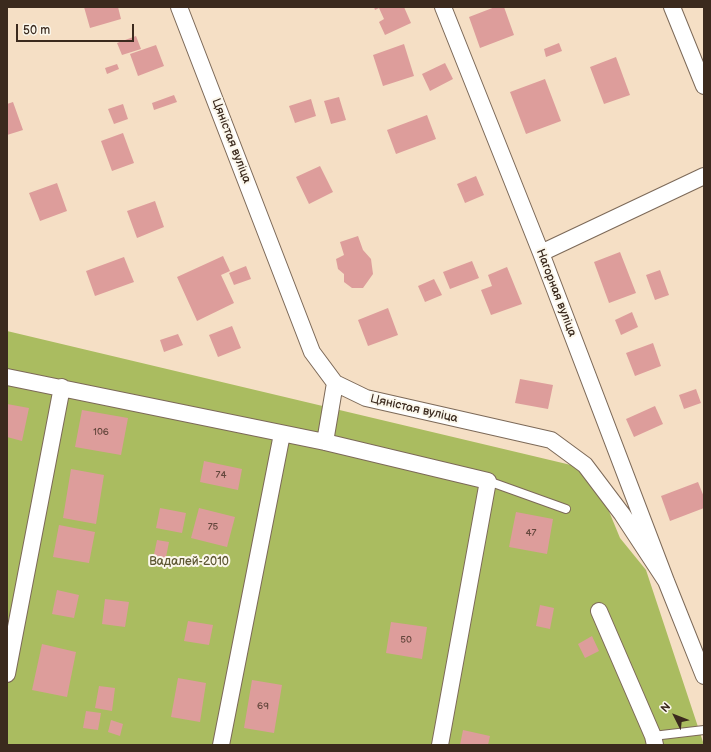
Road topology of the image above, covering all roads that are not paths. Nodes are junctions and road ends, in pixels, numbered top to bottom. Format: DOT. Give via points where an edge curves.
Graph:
graph roads {
  1 [pos="179,7"];
  2 [pos="443,7"];
  3 [pos="672,7"];
  4 [pos="704,86"];
  5 [pos="704,176"];
  6 [pos="540,253"];
  7 [pos="7,377"];
  8 [pos="335,383"];
  9 [pos="62,387"];
  10 [pos="282,434"];
  11 [pos="324,442"];
  12 [pos="488,480"];
  13 [pos="566,509"];
  14 [pos="666,581"];
  15 [pos="13,603"];
  16 [pos="599,611"];
  17 [pos="7,674"];
  18 [pos="704,676"];
  19 [pos="704,730"];
  20 [pos="654,741"];
  21 [pos="221,745"];
  22 [pos="440,745"];
  1 -- 8 [label="street, Цяністая вуліца" via="312,352"];
  2 -- 6 [label="street, Нагорная вуліца"];
  3 -- 4 [label="street"];
  5 -- 6 [label="street"];
  6 -- 14 [label="street, Нагорная вуліца"];
  7 -- 9 [label="street"];
  8 -- 11 [label="street"];
  8 -- 14 [label="street, Цяністая вуліца" via="366,398 551,440 585,465 622,514"];
  9 -- 10 [label="street"];
  9 -- 15 [label="street"];
  10 -- 11 [label="street"];
  10 -- 21 [label="street"];
  11 -- 12 [label="street"];
  12 -- 13 [label="lane"];
  12 -- 22 [label="street"];
  14 -- 18 [label="street"];
  15 -- 17 [label="street"];
  16 -- 20 [label="street"];
  19 -- 20 [label="lane"];
}
